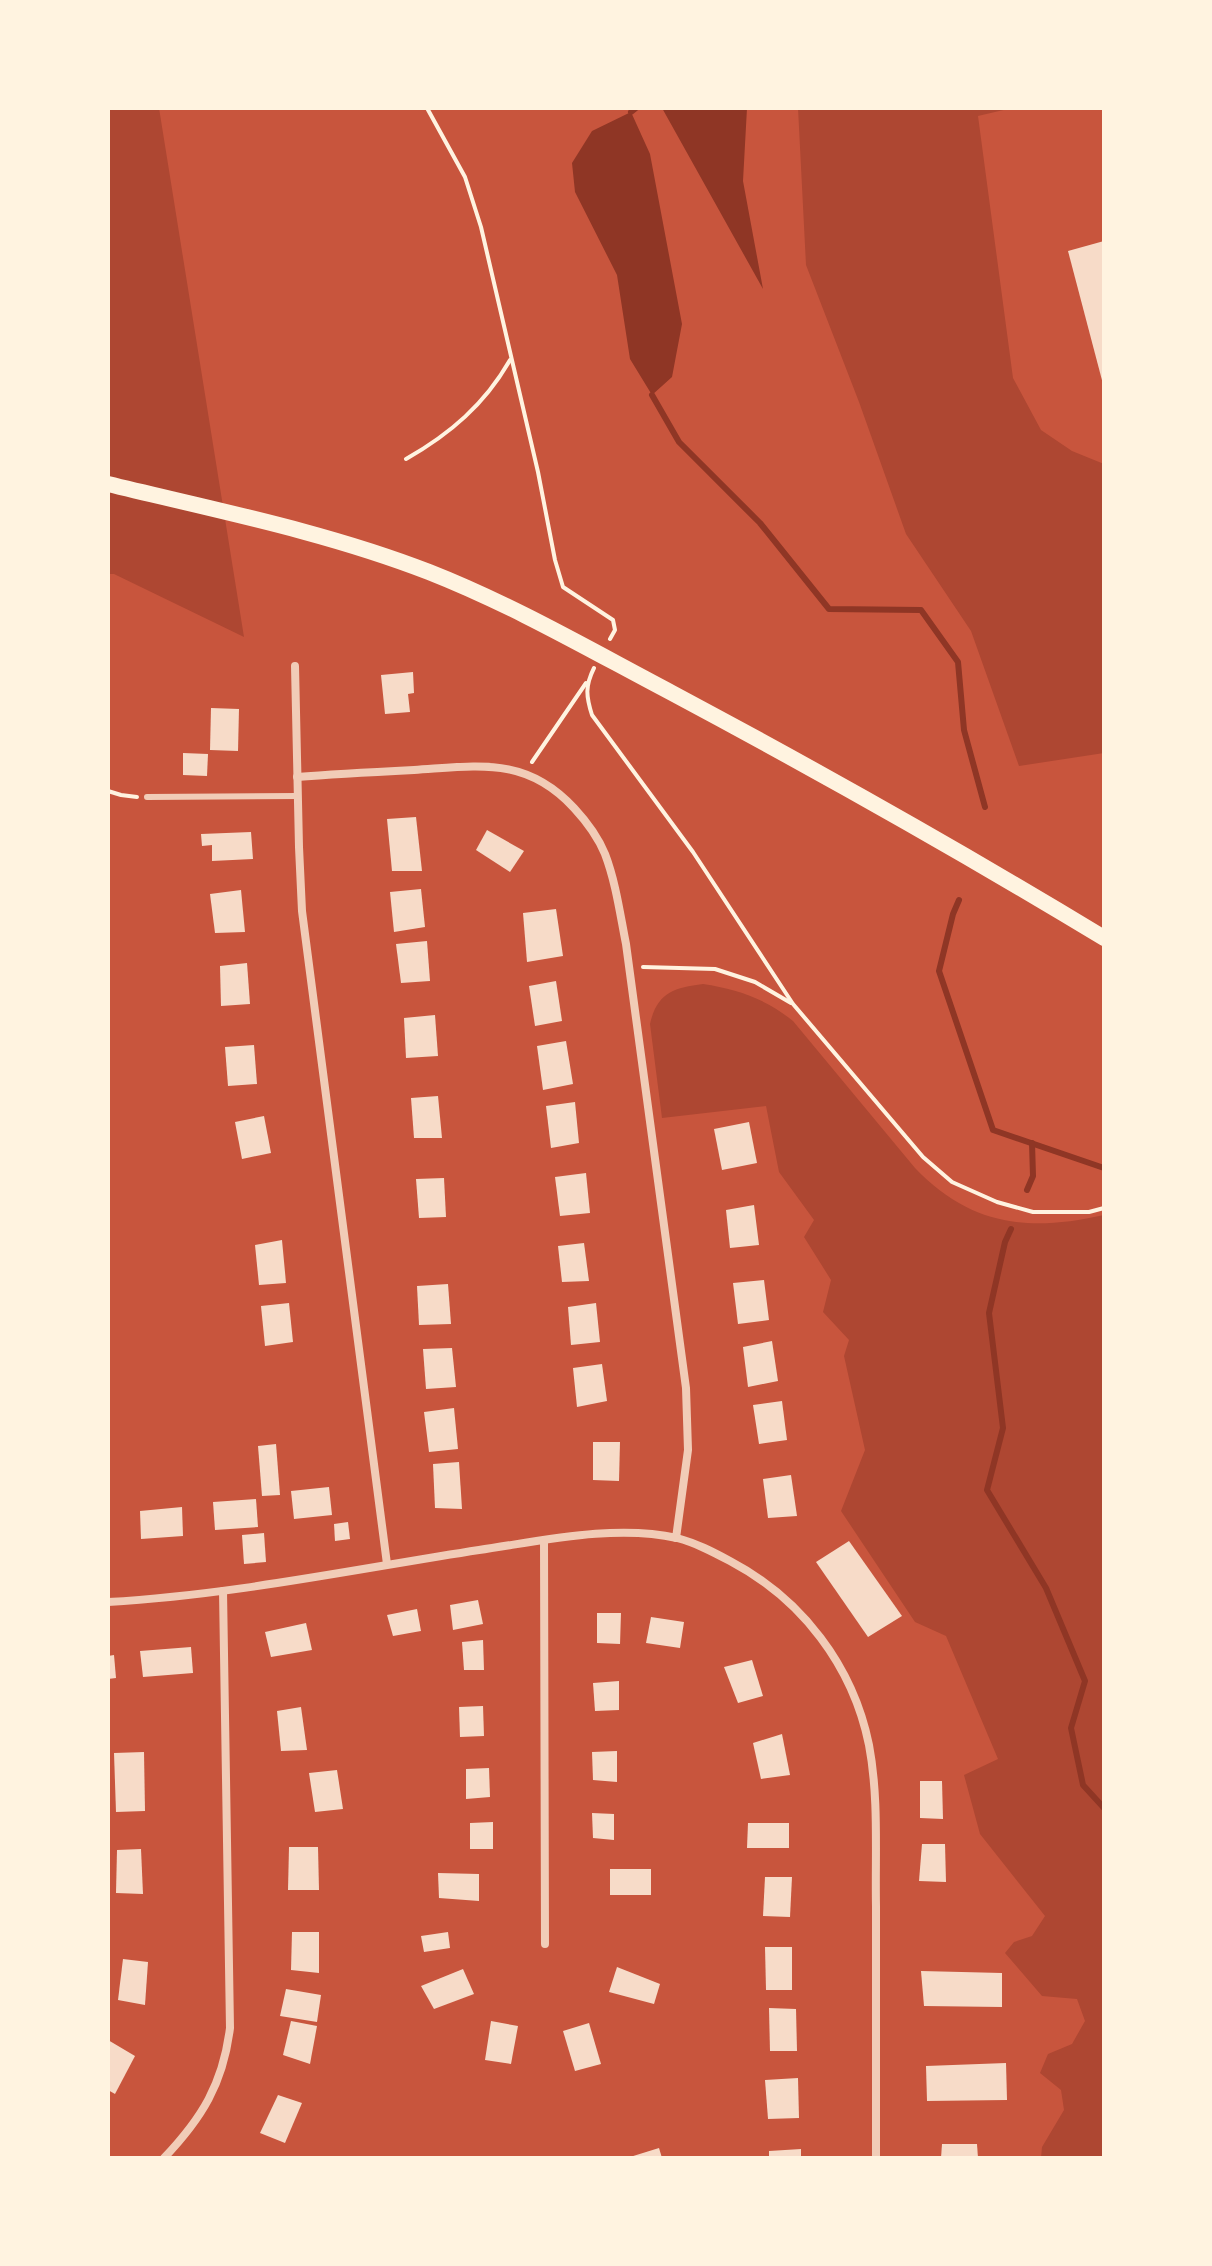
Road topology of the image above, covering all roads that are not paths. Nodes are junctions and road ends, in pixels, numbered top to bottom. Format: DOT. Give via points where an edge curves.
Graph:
graph roads {
  1 [pos="108,484"];
  2 [pos="295,666"];
  3 [pos="297,777"];
  4 [pos="298,796"];
  5 [pos="147,797"];
  6 [pos="1104,938"];
  7 [pos="676,1538"];
  8 [pos="544,1541"];
  9 [pos="387,1564"];
  10 [pos="223,1591"];
  11 [pos="108,1602"];
  12 [pos="545,1944"];
  13 [pos="164,2158"];
  14 [pos="876,2158"];
  1 -- 6 [label="main road" via="289,528 425,571 499,603 795,758"];
  2 -- 3 [label="street"];
  3 -- 4 [label="street"];
  3 -- 7 [label="street" via="486,766 524,773 554,789 598,840 614,885 629,967 686,1388 688,1450"];
  4 -- 5 [label="lane"];
  4 -- 9 [label="street" via="302,911"];
  7 -- 8 [label="street" via="633,1533"];
  7 -- 14 [label="street" via="759,1577 796,1609 833,1655 863,1719 874,1774"];
  8 -- 9 [label="street"];
  8 -- 12 [label="street"];
  9 -- 10 [label="street"];
  10 -- 11 [label="street"];
  10 -- 13 [label="street" via="230,2028 211,2098"];
}
